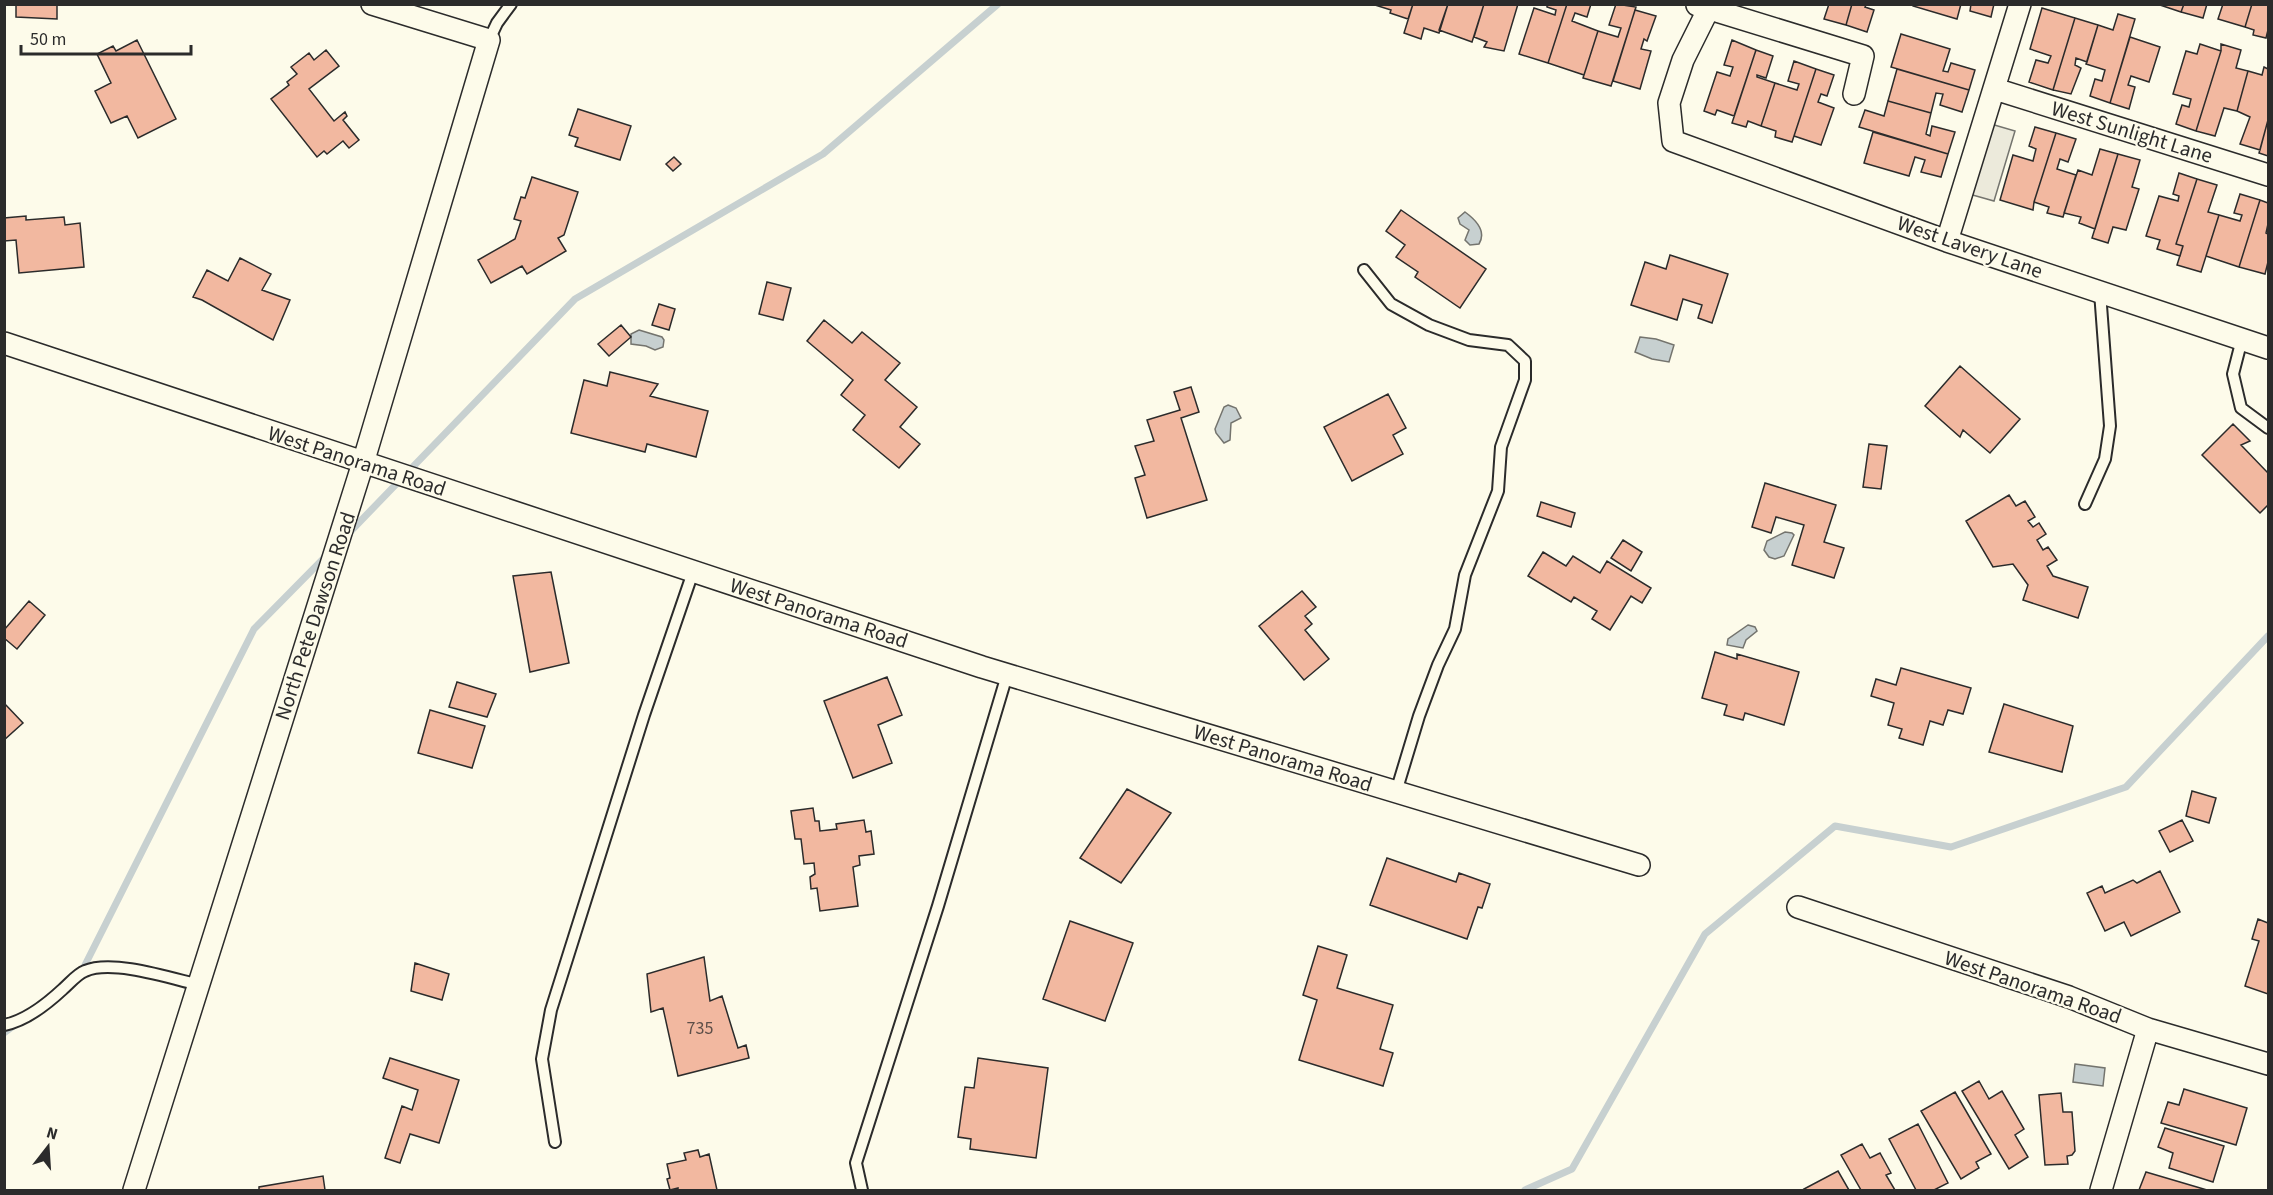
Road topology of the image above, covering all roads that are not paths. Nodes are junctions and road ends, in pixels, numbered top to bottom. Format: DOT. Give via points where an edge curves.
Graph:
graph roads {
  1 [pos="372,4"];
  2 [pos="511,4"];
  3 [pos="2020,4"];
  4 [pos="1706,6"];
  5 [pos="489,39"];
  6 [pos="1995,89"];
  7 [pos="1854,94"];
  8 [pos="2268,175"];
  9 [pos="1947,240"];
  10 [pos="1364,270"];
  11 [pos="2100,291"];
  12 [pos="2242,339"];
  13 [pos="4,343"];
  14 [pos="2268,348"];
  15 [pos="2268,428"];
  16 [pos="363,463"];
  17 [pos="2085,504"];
  18 [pos="693,572"];
  19 [pos="1007,675"];
  20 [pos="1396,792"];
  21 [pos="1639,865"];
  22 [pos="1798,908"];
  23 [pos="199,985"];
  24 [pos="4,1025"];
  25 [pos="2148,1029"];
  26 [pos="2268,1064"];
  27 [pos="555,1142"];
  28 [pos="134,1191"];
  29 [pos="862,1191"];
  30 [pos="2101,1191"];
  1 -- 5 [label="street"];
  2 -- 5 [label="lane"];
  3 -- 6 [label="street"];
  4 -- 7 [label="street" via="1863,56"];
  4 -- 9 [label="street, West Lavery Lane" via="1669,103 1673,141"];
  5 -- 16 [label="street, North Pete Dawson Road"];
  6 -- 8 [label="street, West Sunlight Lane"];
  6 -- 9 [label="street"];
  9 -- 11 [label="street, West Lavery Lane"];
  10 -- 20 [label="lane" via="1391,304 1419,320 1469,340 1508,345 1525,361 1525,380 1501,447 1498,491 1464,575 1455,629 1419,716"];
  11 -- 12 [label="street, West Lavery Lane"];
  11 -- 17 [label="lane" via="2110,426 2105,459"];
  12 -- 14 [label="street, West Lavery Lane"];
  12 -- 15 [label="lane" via="2233,374 2241,408"];
  13 -- 16 [label="street, West Panorama Road"];
  16 -- 18 [label="street, West Panorama Road"];
  16 -- 23 [label="street, North Pete Dawson Road"];
  18 -- 19 [label="street, West Panorama Road"];
  18 -- 27 [label="lane" via="551,1010 542,1059"];
  19 -- 20 [label="street, West Panorama Road"];
  19 -- 29 [label="lane" via="856,1163"];
  20 -- 21 [label="street, West Panorama Road"];
  22 -- 25 [label="street, West Panorama Road" via="2069,997"];
  23 -- 24 [label="lane" via="128,969 97,968 83,971 15,1023"];
  23 -- 28 [label="street, North Pete Dawson Road"];
  25 -- 26 [label="street, West Panorama Road"];
  25 -- 30 [label="street"];
}
